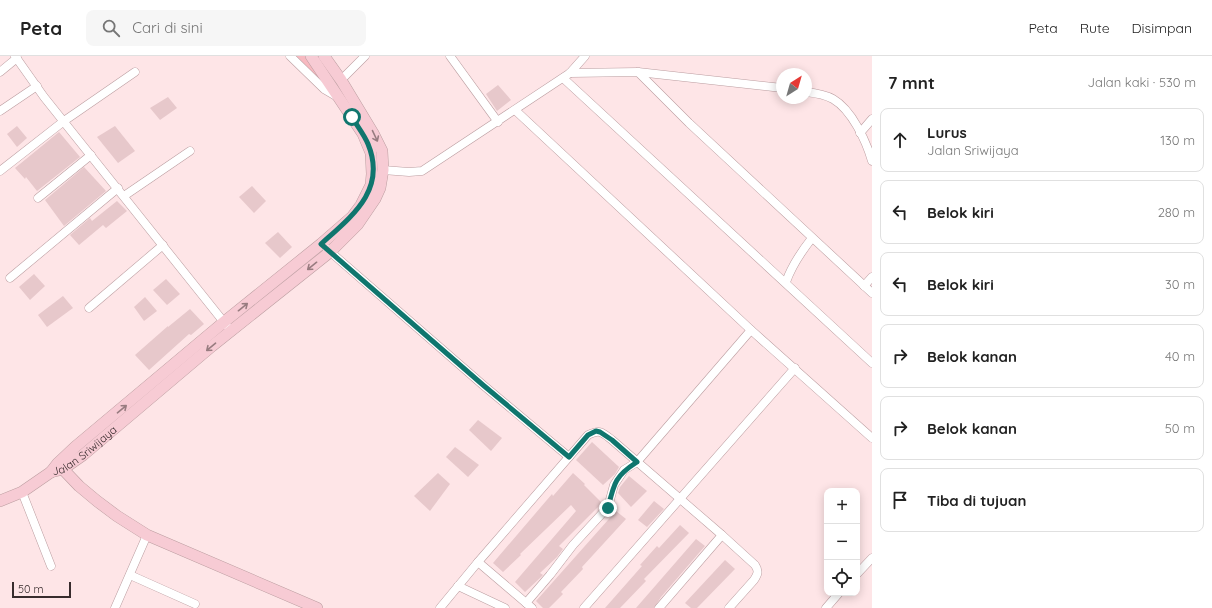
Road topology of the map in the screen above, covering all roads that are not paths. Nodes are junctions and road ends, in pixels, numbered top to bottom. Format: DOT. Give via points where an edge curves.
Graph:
graph roads {
  1 [pos="290,56"];
  2 [pos="311,56"];
  3 [pos="324,56"];
  4 [pos="365,56"];
  5 [pos="450,56"];
  6 [pos="585,56"];
  7 [pos="16,57"];
  8 [pos="0,72"];
  9 [pos="135,72"];
  10 [pos="638,72"];
  11 [pos="570,73"];
  12 [pos="563,78"];
  13 [pos="341,80"];
  14 [pos="37,86"];
  15 [pos="776,87"];
  16 [pos="812,93"];
  17 [pos="340,99"];
  18 [pos="515,110"];
  19 [pos="0,111"];
  20 [pos="872,119"];
  21 [pos="64,121"];
  22 [pos="498,122"];
  23 [pos="860,133"];
  24 [pos="190,151"];
  25 [pos="91,155"];
  26 [pos="872,161"];
  27 [pos="383,170"];
  28 [pos="0,171"];
  29 [pos="118,188"];
  30 [pos="124,196"];
  31 [pos="38,198"];
  32 [pos="812,238"];
  33 [pos="321,244"];
  34 [pos="163,245"];
  35 [pos="330,252"];
  36 [pos="10,278"];
  37 [pos="872,278"];
  38 [pos="786,282"];
  39 [pos="864,286"];
  40 [pos="872,293"];
  41 [pos="89,308"];
  42 [pos="228,327"];
  43 [pos="751,330"];
  44 [pos="872,363"];
  45 [pos="795,368"];
  46 [pos="872,438"];
  47 [pos="569,457"];
  48 [pos="637,462"];
  49 [pos="57,468"];
  50 [pos="22,492"];
  51 [pos="680,499"];
  52 [pos="0,501"];
  53 [pos="147,535"];
  54 [pos="722,535"];
  55 [pos="872,558"];
  56 [pos="478,562"];
  57 [pos="51,566"];
  58 [pos="860,571"];
  59 [pos="130,574"];
  60 [pos="458,586"];
  61 [pos="837,596"];
  62 [pos="195,604"];
  63 [pos="529,605"];
  64 [pos="115,608"];
  65 [pos="317,608"];
  66 [pos="440,608"];
  67 [pos="505,608"];
  68 [pos="584,608"];
  69 [pos="659,608"];
  70 [pos="729,608"];
  71 [pos="826,608"];
  1 -- 17 [label="street" via="324,89"];
  2 -- 17 [label="main road, Jalan Sriwijaya"];
  3 -- 13 [label="main road, Jalan Sriwijaya"];
  4 -- 13 [label="street"];
  5 -- 22 [label="street"];
  6 -- 11 [label="street"];
  7 -- 8 [label="street"];
  7 -- 14 [label="street"];
  9 -- 21 [label="street"];
  10 -- 11 [label="street"];
  10 -- 15 [label="street"];
  10 -- 32 [label="street"];
  11 -- 12 [label="street"];
  12 -- 18 [label="street"];
  12 -- 38 [label="street"];
  13 -- 27 [label="main road, Jalan Sriwijaya, one-way" via="382,152"];
  14 -- 19 [label="street"];
  14 -- 21 [label="street"];
  16 -- 23 [label="street" via="834,99 856,124"];
  17 -- 33 [label="main road, Jalan Sriwijaya" via="371,153 371,185 352,217"];
  18 -- 22 [label="street"];
  18 -- 43 [label="street"];
  20 -- 23 [label="street"];
  21 -- 25 [label="street"];
  21 -- 28 [label="street"];
  22 -- 27 [label="street" via="422,171"];
  23 -- 26 [label="street"];
  24 -- 30 [label="street"];
  25 -- 29 [label="street"];
  25 -- 31 [label="street"];
  27 -- 35 [label="main road, Jalan Sriwijaya" via="380,188 367,212"];
  29 -- 30 [label="street"];
  29 -- 36 [label="street"];
  30 -- 34 [label="street"];
  32 -- 38 [label="street" via="790,269"];
  32 -- 39 [label="street"];
  33 -- 35 [label="street"];
  42 -- 33 [label="main road, Jalan Sriwijaya, one-way"];
  34 -- 41 [label="street"];
  34 -- 42 [label="street"];
  35 -- 42 [label="main road, Jalan Sriwijaya, one-way"];
  35 -- 47 [label="street"];
  37 -- 39 [label="street"];
  38 -- 44 [label="street"];
  39 -- 40 [label="street"];
  42 -- 49 [label="main road, Jalan Sriwijaya"];
  43 -- 45 [label="street"];
  43 -- 48 [label="street"];
  45 -- 46 [label="street"];
  45 -- 51 [label="street"];
  47 -- 48 [label="street" via="588,435 596,431 612,440"];
  47 -- 56 [label="street"];
  48 -- 51 [label="street"];
  48 -- 63 [label="street" via="624,470 614,485 608,508 573,545"];
  49 -- 50 [label="main road, Jalan Sriwijaya"];
  49 -- 53 [label="main road" via="117,516"];
  50 -- 52 [label="main road, Jalan Sriwijaya"];
  50 -- 57 [label="street"];
  51 -- 54 [label="street"];
  51 -- 68 [label="street"];
  53 -- 59 [label="street"];
  53 -- 65 [label="main road"];
  54 -- 69 [label="street"];
  54 -- 70 [label="street" via="758,570 754,580"];
  55 -- 58 [label="street"];
  56 -- 60 [label="street"];
  56 -- 63 [label="street"];
  59 -- 62 [label="street"];
  59 -- 64 [label="street"];
  60 -- 66 [label="street"];
  60 -- 67 [label="street"];
  61 -- 71 [label="street"];
}
